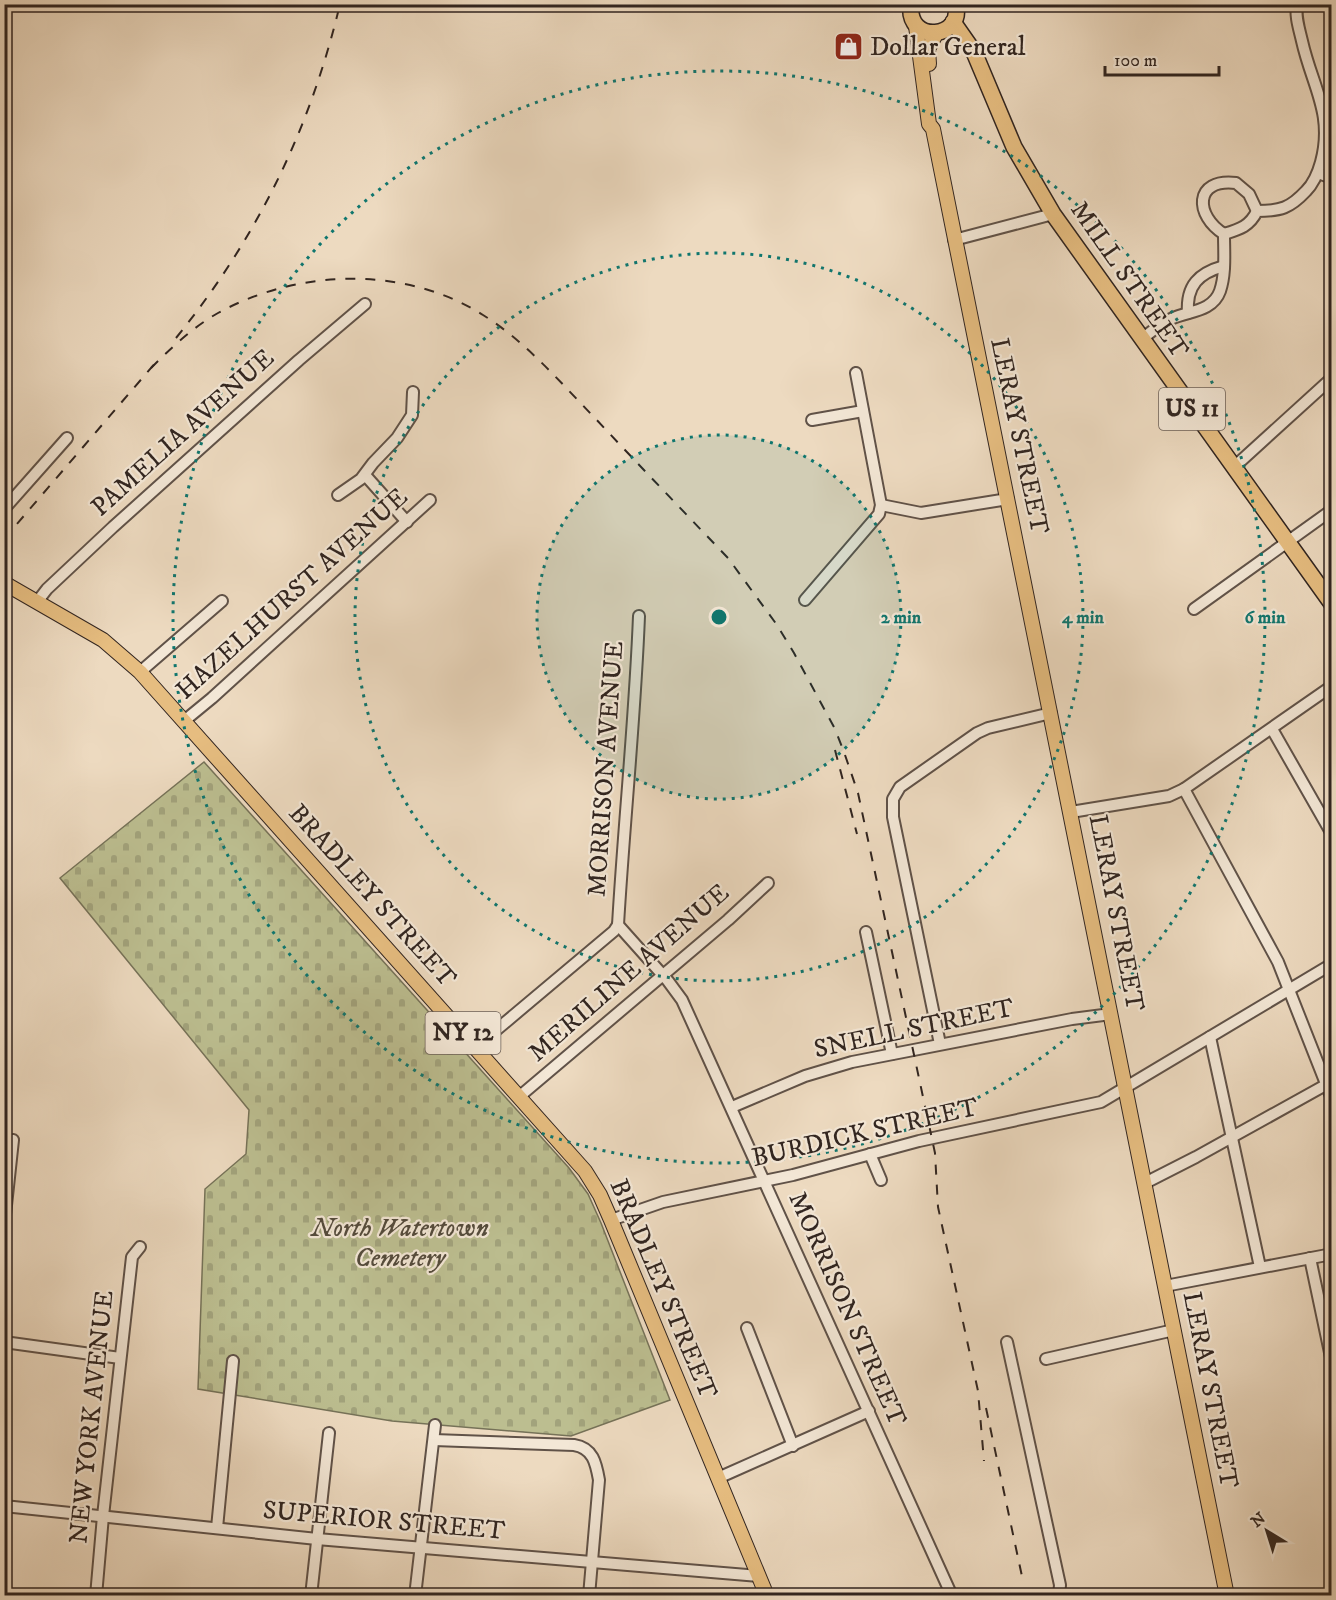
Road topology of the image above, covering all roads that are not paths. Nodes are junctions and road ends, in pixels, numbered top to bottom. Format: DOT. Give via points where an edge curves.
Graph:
graph roads {
  1 [pos="911,4"];
  2 [pos="955,4"];
  3 [pos="1297,4"];
  4 [pos="916,26"];
  5 [pos="945,29"];
  6 [pos="933,129"];
  7 [pos="1318,173"];
  8 [pos="1332,178"];
  9 [pos="1257,211"];
  10 [pos="1053,214"];
  11 [pos="1224,234"];
  12 [pos="954,240"];
  13 [pos="1224,266"];
  14 [pos="365,304"];
  15 [pos="1188,314"];
  16 [pos="1142,339"];
  17 [pos="856,373"];
  18 [pos="1332,378"];
  19 [pos="413,392"];
  20 [pos="863,411"];
  21 [pos="812,420"];
  22 [pos="67,438"];
  23 [pos="1233,468"];
  24 [pos="365,475"];
  25 [pos="338,495"];
  26 [pos="1008,499"];
  27 [pos="430,500"];
  28 [pos="881,505"];
  29 [pos="4,509"];
  30 [pos="1332,510"];
  31 [pos="407,522"];
  32 [pos="1286,542"];
  33 [pos="4,583"];
  34 [pos="805,600"];
  35 [pos="222,601"];
  36 [pos="37,602"];
  37 [pos="1332,604"];
  38 [pos="1194,609"];
  39 [pos="639,616"];
  40 [pos="140,672"];
  41 [pos="1332,686"];
  42 [pos="1051,713"];
  43 [pos="184,721"];
  44 [pos="1272,729"];
  45 [pos="1184,789"];
  46 [pos="1071,812"];
  47 [pos="1332,834"];
  48 [pos="768,884"];
  49 [pos="618,925"];
  50 [pos="866,932"];
  51 [pos="1332,964"];
  52 [pos="662,974"];
  53 [pos="1289,990"];
  54 [pos="1111,1014"];
  55 [pos="1210,1037"];
  56 [pos="940,1044"];
  57 [pos="476,1047"];
  58 [pos="892,1054"];
  59 [pos="1329,1083"];
  60 [pos="1126,1087"];
  61 [pos="520,1096"];
  62 [pos="1332,1100"];
  63 [pos="732,1107"];
  64 [pos="1232,1136"];
  65 [pos="13,1140"];
  66 [pos="870,1154"];
  67 [pos="881,1180"];
  68 [pos="764,1181"];
  69 [pos="1145,1183"];
  70 [pos="611,1220"];
  71 [pos="4,1224"];
  72 [pos="140,1247"];
  73 [pos="1332,1254"];
  74 [pos="1310,1258"];
  75 [pos="1260,1267"];
  76 [pos="1165,1286"];
  77 [pos="747,1328"];
  78 [pos="1174,1330"];
  79 [pos="4,1342"];
  80 [pos="1007,1342"];
  81 [pos="120,1358"];
  82 [pos="1046,1359"];
  83 [pos="233,1361"];
  84 [pos="1332,1362"];
  85 [pos="869,1411"];
  86 [pos="435,1425"];
  87 [pos="329,1432"];
  88 [pos="434,1440"];
  89 [pos="793,1446"];
  90 [pos="718,1478"];
  91 [pos="4,1506"];
  92 [pos="103,1516"];
  93 [pos="217,1528"];
  94 [pos="317,1539"];
  95 [pos="420,1548"];
  96 [pos="593,1562"];
  97 [pos="759,1576"];
  98 [pos="96,1596"];
  99 [pos="311,1596"];
  100 [pos="415,1596"];
  101 [pos="589,1596"];
  102 [pos="767,1596"];
  103 [pos="952,1596"];
  104 [pos="1059,1596"];
  105 [pos="1227,1596"];
  1 -- 4 [label="highway"];
  2 -- 5 [label="highway" via="957,12"];
  3 -- 7 [label="street" via="1306,60 1322,105 1326,142"];
  4 -- 5 [label="highway" via="924,32"];
  4 -- 6 [label="main road" via="929,124"];
  5 -- 6 [label="main road" via="930,43 928,54"];
  5 -- 10 [label="highway, MILL STREET / US 11" via="975,57 1014,147"];
  6 -- 12 [label="main road, LERAY STREET"];
  7 -- 8 [label="street"];
  7 -- 9 [label="street" via="1311,186 1288,207"];
  9 -- 11 [label="street" via="1243,228"];
  9 -- 11 [label="street" via="1250,194 1236,183 1208,188 1203,197 1206,217"];
  10 -- 12 [label="street"];
  10 -- 16 [label="highway, MILL STREET / US 11"];
  11 -- 13 [label="street"];
  12 -- 26 [label="main road, LERAY STREET"];
  13 -- 15 [label="street" via="1220,293 1211,304"];
  13 -- 15 [label="street" via="1197,278"];
  14 -- 36 [label="street, PAMELIA AVENUE" via="113,527"];
  15 -- 16 [label="street" via="1159,325"];
  16 -- 23 [label="highway, MILL STREET / US 11"];
  17 -- 20 [label="street"];
  18 -- 23 [label="street"];
  19 -- 24 [label="street" via="409,421"];
  20 -- 21 [label="street"];
  20 -- 28 [label="street"];
  22 -- 29 [label="street"];
  23 -- 32 [label="highway, MILL STREET / US 11"];
  24 -- 25 [label="street"];
  24 -- 31 [label="street"];
  26 -- 28 [label="street" via="921,513"];
  26 -- 42 [label="main road, LERAY STREET"];
  27 -- 31 [label="street, HAZELHURST AVENUE"];
  28 -- 34 [label="street" via="879,514"];
  30 -- 32 [label="street"];
  31 -- 43 [label="street, HAZELHURST AVENUE"];
  32 -- 37 [label="highway, MILL STREET / US 11"];
  32 -- 38 [label="street"];
  33 -- 36 [label="main road, BRADLEY STREET / NY 12"];
  35 -- 40 [label="street"];
  36 -- 40 [label="main road, BRADLEY STREET / NY 12" via="103,640"];
  39 -- 49 [label="street, MORRISON AVENUE"];
  40 -- 43 [label="main road, BRADLEY STREET / NY 12"];
  41 -- 44 [label="street"];
  42 -- 46 [label="main road, LERAY STREET"];
  42 -- 56 [label="street" via="977,733 900,787 893,799 893,817"];
  43 -- 57 [label="main road, BRADLEY STREET / NY 12"];
  44 -- 45 [label="street"];
  44 -- 47 [label="street"];
  45 -- 46 [label="street" via="1169,796"];
  45 -- 53 [label="street" via="1264,934"];
  46 -- 54 [label="main road, LERAY STREET"];
  48 -- 52 [label="street, MERILINE AVENUE"];
  49 -- 52 [label="street, MORRISON STREET"];
  49 -- 57 [label="street"];
  50 -- 58 [label="street"];
  51 -- 53 [label="street, BURDICK STREET"];
  52 -- 61 [label="street, MERILINE AVENUE"];
  52 -- 63 [label="street, MORRISON STREET" via="682,1000"];
  53 -- 55 [label="street, BURDICK STREET"];
  53 -- 59 [label="street"];
  54 -- 56 [label="street, SNELL STREET"];
  54 -- 60 [label="main road, LERAY STREET"];
  55 -- 60 [label="street, BURDICK STREET"];
  55 -- 64 [label="street"];
  56 -- 58 [label="street, SNELL STREET"];
  57 -- 61 [label="main road, BRADLEY STREET / NY 12"];
  58 -- 63 [label="street, SNELL STREET" via="805,1076"];
  59 -- 62 [label="street"];
  59 -- 64 [label="street"];
  60 -- 66 [label="street, BURDICK STREET" via="1101,1102"];
  60 -- 69 [label="main road, LERAY STREET"];
  61 -- 70 [label="main road, BRADLEY STREET / NY 12" via="585,1171"];
  63 -- 68 [label="street, MORRISON STREET"];
  64 -- 69 [label="street"];
  64 -- 75 [label="street"];
  65 -- 71 [label="street"];
  66 -- 67 [label="street"];
  66 -- 68 [label="street, BURDICK STREET"];
  68 -- 70 [label="street, BURDICK STREET" via="663,1202"];
  68 -- 85 [label="street, MORRISON STREET"];
  69 -- 76 [label="main road, LERAY STREET"];
  70 -- 90 [label="main road, BRADLEY STREET / NY 12"];
  72 -- 81 [label="street, NEW YORK AVENUE" via="132,1257"];
  73 -- 74 [label="street"];
  74 -- 75 [label="street"];
  74 -- 84 [label="street"];
  75 -- 76 [label="street"];
  76 -- 78 [label="main road, LERAY STREET"];
  77 -- 89 [label="street"];
  78 -- 82 [label="street"];
  78 -- 105 [label="main road, LERAY STREET"];
  79 -- 81 [label="street"];
  80 -- 104 [label="street" via="1060,1585"];
  81 -- 92 [label="street, NEW YORK AVENUE"];
  83 -- 93 [label="street"];
  85 -- 89 [label="street"];
  85 -- 103 [label="street, MORRISON STREET"];
  86 -- 88 [label="street"];
  87 -- 94 [label="street"];
  88 -- 95 [label="street"];
  88 -- 96 [label="street" via="583,1447 590,1452 596,1462 599,1496"];
  89 -- 90 [label="street"];
  90 -- 97 [label="main road, BRADLEY STREET / NY 12"];
  91 -- 92 [label="street, SUPERIOR STREET"];
  92 -- 93 [label="street, SUPERIOR STREET"];
  92 -- 98 [label="street, NEW YORK AVENUE"];
  93 -- 94 [label="street, SUPERIOR STREET"];
  94 -- 95 [label="street, SUPERIOR STREET"];
  94 -- 99 [label="street"];
  95 -- 96 [label="street, SUPERIOR STREET"];
  95 -- 100 [label="street"];
  96 -- 97 [label="street, SUPERIOR STREET"];
  96 -- 101 [label="street"];
  97 -- 102 [label="main road, BRADLEY STREET / NY 12"];
}
